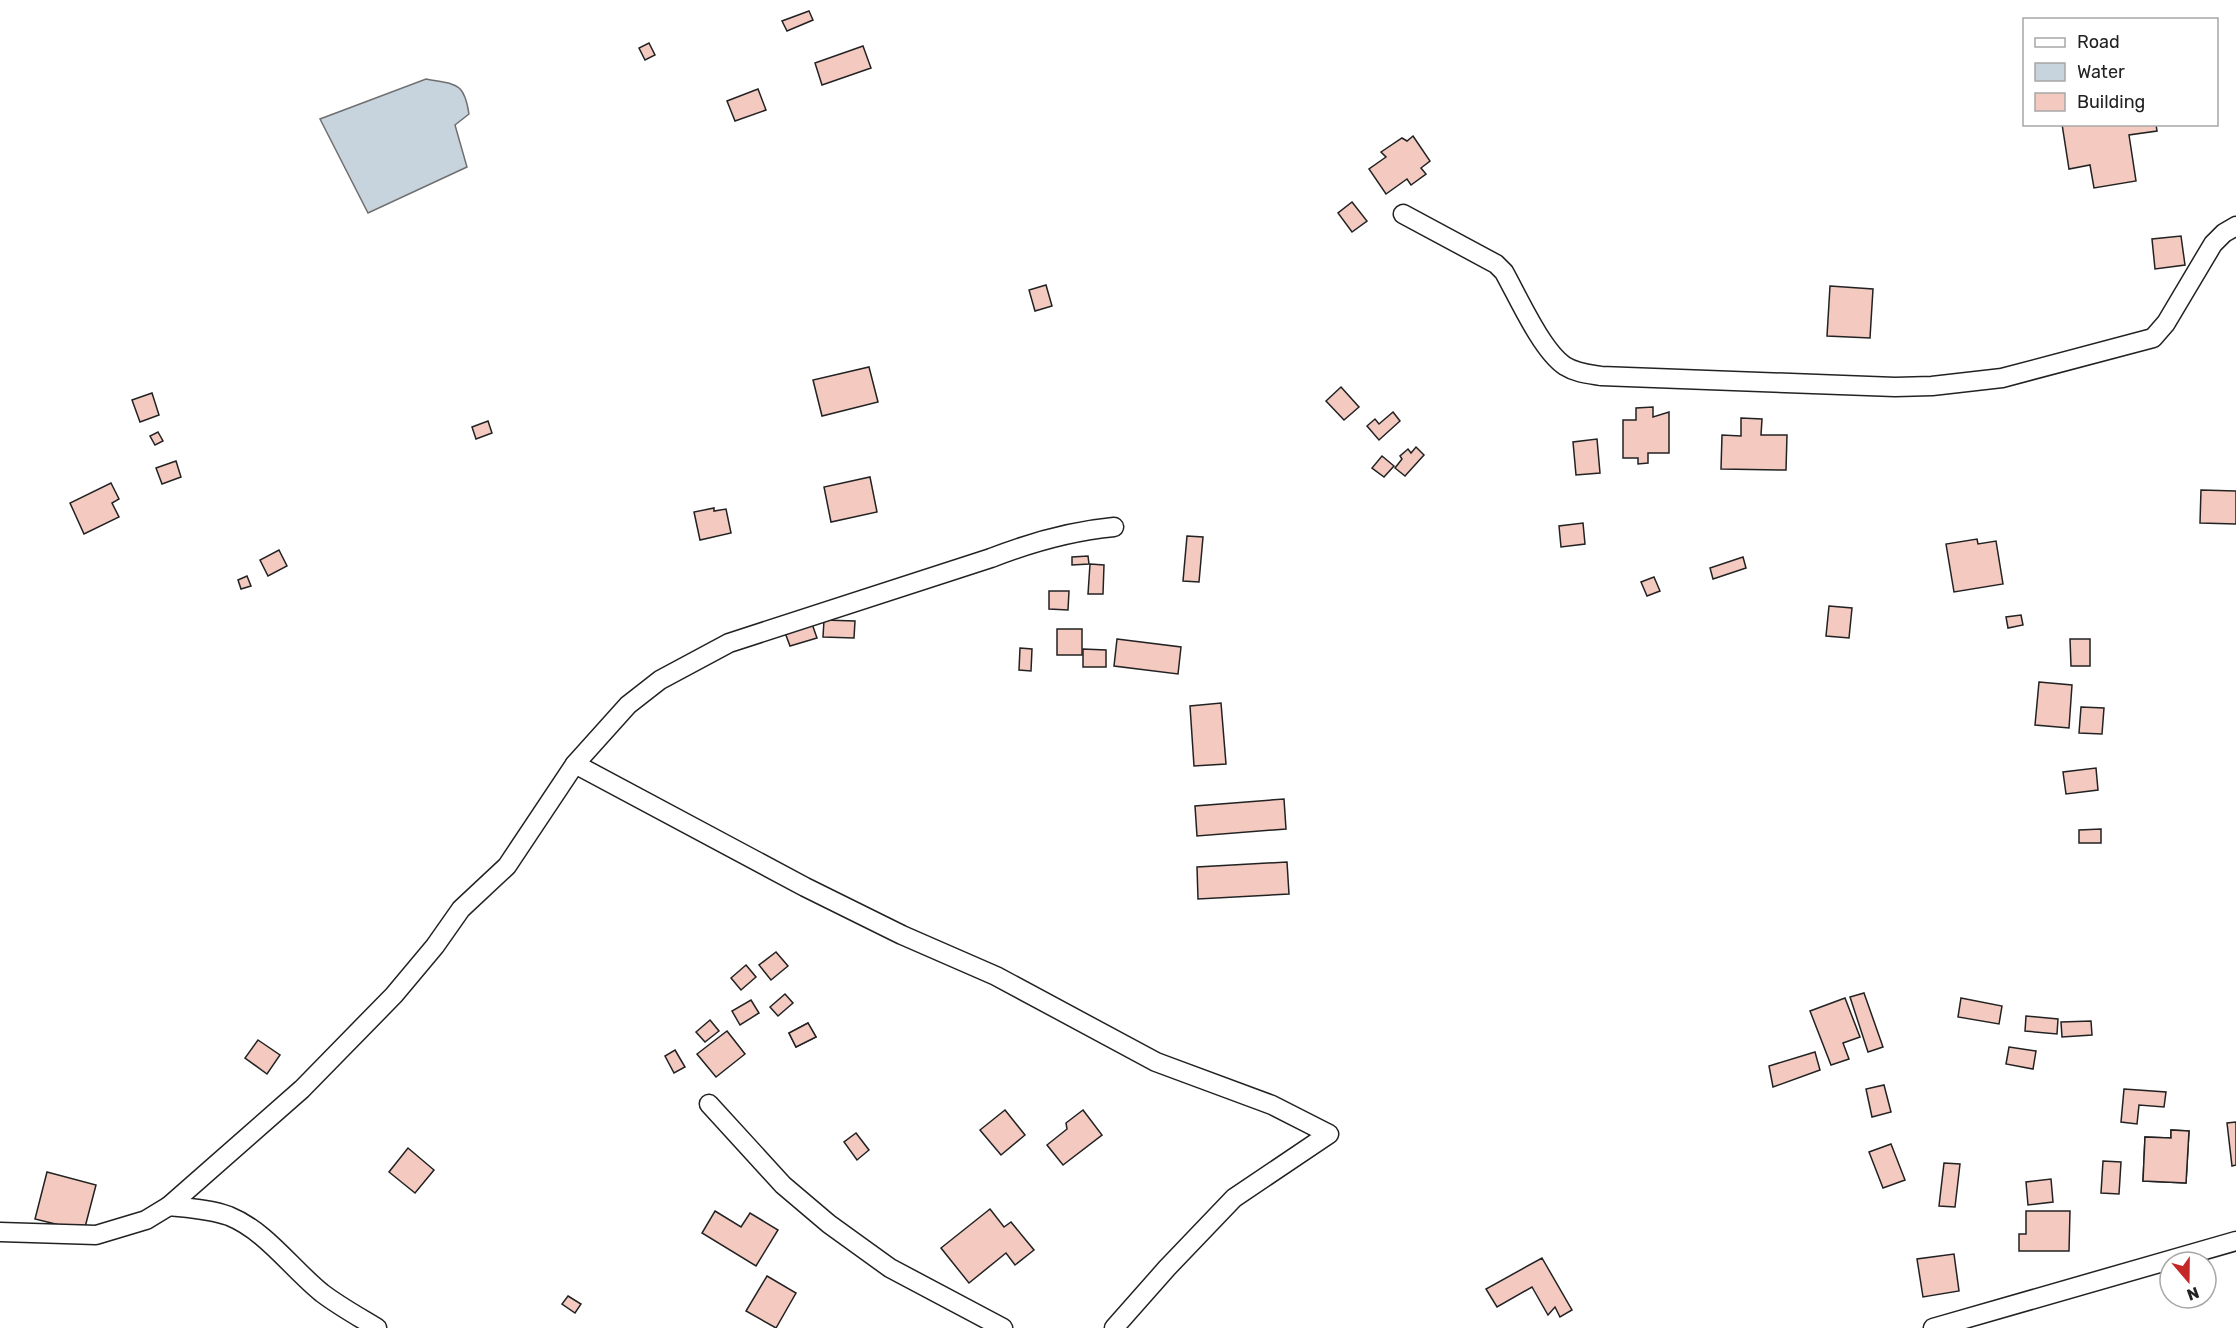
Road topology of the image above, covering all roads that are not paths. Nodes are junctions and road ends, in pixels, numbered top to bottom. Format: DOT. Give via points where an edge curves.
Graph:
graph roads {
  1 [pos="1403,214"];
  2 [pos="2236,226"];
  3 [pos="1114,526"];
  4 [pos="575,765"];
  5 [pos="709,1104"];
  6 [pos="169,1206"];
  7 [pos="0,1232"];
  8 [pos="2236,1242"];
  9 [pos="377,1328"];
  10 [pos="1003,1328"];
  11 [pos="1114,1328"];
  12 [pos="1933,1328"];
  1 -- 2 [label="street" via="1496,264 1546,345 1564,365 1579,372 1895,387 2002,378 2152,338 2166,323 2213,244"];
  3 -- 4 [label="street" via="1079,530 1029,544 729,643 660,680 628,705"];
  4 -- 6 [label="street" via="507,866 461,909 394,995 302,1089"];
  4 -- 11 [label="street" via="805,887 996,975 1156,1062 1272,1105 1329,1134 1234,1198"];
  5 -- 10 [label="street" via="783,1185 829,1224 890,1268"];
  6 -- 7 [label="street" via="146,1220 96,1235"];
  6 -- 9 [label="street" via="229,1216 276,1249 323,1294"];
  8 -- 12 [label="street"];
}
